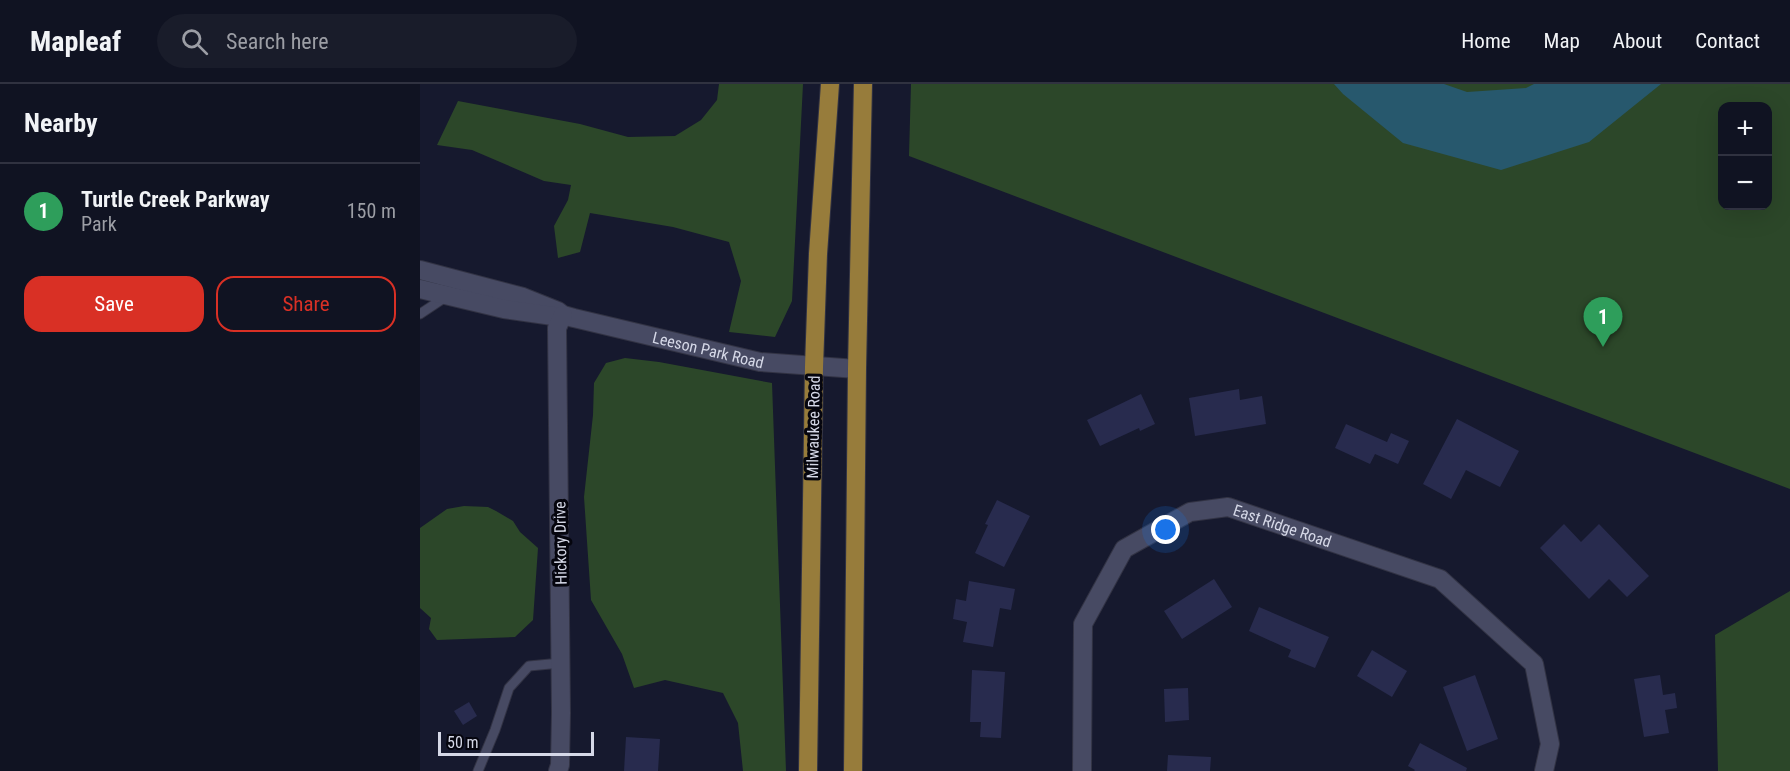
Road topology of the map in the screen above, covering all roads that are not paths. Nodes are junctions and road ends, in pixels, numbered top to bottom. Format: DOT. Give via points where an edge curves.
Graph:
graph roads {
  1 [pos="830,84"];
  2 [pos="863,84"];
  3 [pos="420,270"];
  4 [pos="420,290"];
  5 [pos="447,296"];
  6 [pos="420,314"];
  7 [pos="562,315"];
  8 [pos="814,367"];
  9 [pos="857,369"];
  10 [pos="561,663"];
  11 [pos="478,771"];
  12 [pos="558,771"];
  13 [pos="808,771"];
  14 [pos="853,771"];
  15 [pos="1082,771"];
  16 [pos="1544,771"];
  1 -- 8 [label="main road, Milwaukee Road"];
  2 -- 9 [label="main road"];
  3 -- 7 [label="street, Leeson Park Road" via="523,297"];
  4 -- 5 [label="street, Leeson Park Road"];
  5 -- 6 [label="lane"];
  5 -- 7 [label="street, Leeson Park Road" via="504,309"];
  7 -- 8 [label="street, Leeson Park Road" via="760,362"];
  7 -- 10 [label="street, Hickory Drive" via="557,328"];
  8 -- 9 [label="street, Leeson Park Road"];
  8 -- 13 [label="main road, Milwaukee Road"];
  9 -- 14 [label="main road"];
  10 -- 11 [label="lane" via="529,666 509,687"];
  10 -- 12 [label="street, Hickory Drive"];
  15 -- 16 [label="street, East Ridge Road" via="1083,624 1124,549 1190,512 1228,507 1440,579 1534,664 1550,744"];
}
